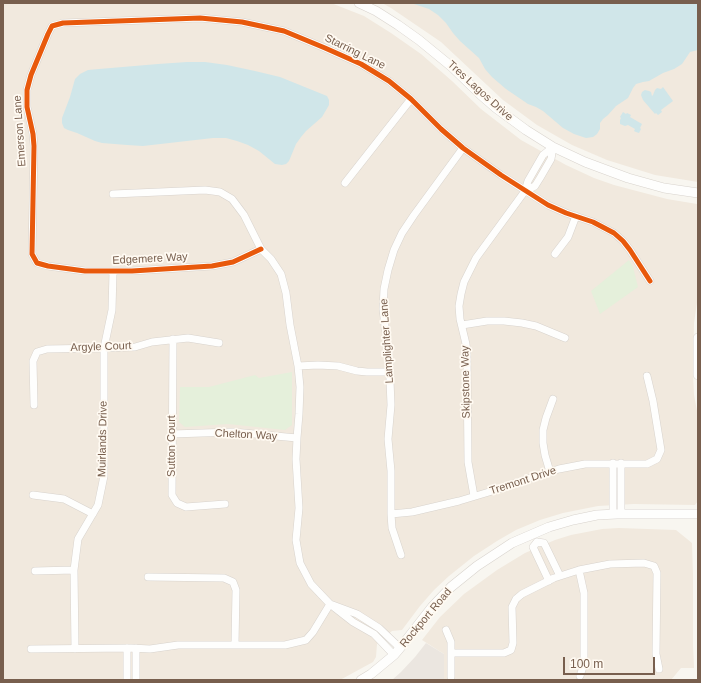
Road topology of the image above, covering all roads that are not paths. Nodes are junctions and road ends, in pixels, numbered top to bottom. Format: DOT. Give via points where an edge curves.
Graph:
graph roads {
  1 [pos="360,3"];
  2 [pos="52,26"];
  3 [pos="411,99"];
  4 [pos="553,147"];
  5 [pos="463,148"];
  6 [pos="345,183"];
  7 [pos="525,191"];
  8 [pos="698,193"];
  9 [pos="114,194"];
  10 [pos="576,216"];
  11 [pos="261,249"];
  12 [pos="555,254"];
  13 [pos="37,263"];
  14 [pos="114,272"];
  15 [pos="650,281"];
  16 [pos="462,325"];
  17 [pos="565,338"];
  18 [pos="698,338"];
  19 [pos="173,339"];
  20 [pos="219,343"];
  21 [pos="104,348"];
  22 [pos="298,366"];
  23 [pos="390,372"];
  24 [pos="698,375"];
  25 [pos="647,376"];
  26 [pos="553,399"];
  27 [pos="34,405"];
  28 [pos="172,434"];
  29 [pos="297,438"];
  30 [pos="613,463"];
  31 [pos="621,463"];
  32 [pos="550,472"];
  33 [pos="613,487"];
  34 [pos="621,487"];
  35 [pos="33,495"];
  36 [pos="474,496"];
  37 [pos="225,504"];
  38 [pos="93,514"];
  39 [pos="391,514"];
  40 [pos="617,514"];
  41 [pos="698,514"];
  42 [pos="535,537"];
  43 [pos="401,555"];
  44 [pos="550,556"];
  45 [pos="539,561"];
  46 [pos="74,570"];
  47 [pos="578,570"];
  48 [pos="35,571"];
  49 [pos="560,576"];
  50 [pos="148,577"];
  51 [pos="549,581"];
  52 [pos="330,604"];
  53 [pos="362,618"];
  54 [pos="358,625"];
  55 [pos="446,630"];
  56 [pos="235,644"];
  57 [pos="127,648"];
  58 [pos="136,648"];
  59 [pos="31,649"];
  60 [pos="75,649"];
  61 [pos="397,652"];
  62 [pos="451,653"];
  63 [pos="659,668"];
  64 [pos="451,676"];
  65 [pos="580,676"];
  66 [pos="127,679"];
  67 [pos="136,679"];
  68 [pos="361,680"];
  1 -- 4 [label="street, Tres Lagos Drive" via="419,40 496,108"];
  2 -- 3 [label="street, Starring Lane" via="63,23 200,18 242,22 284,32 345,56 378,73"];
  2 -- 13 [label="street, Emerson Lane" via="27,90 27,107 34,146 32,254"];
  3 -- 5 [label="street, Starring Lane"];
  3 -- 6 [label="street"];
  4 -- 7 [label="street, Skipstone Way" via="551,159 535,186"];
  4 -- 8 [label="street, Tres Lagos Drive" via="584,162 628,178 664,188"];
  5 -- 7 [label="street, Starring Lane"];
  5 -- 23 [label="street, Lamplighter Lane" via="414,215 394,250 384,289 383,309"];
  7 -- 10 [label="street, Starring Lane" via="548,205"];
  7 -- 16 [label="street, Skipstone Way" via="468,272 459,306"];
  9 -- 11 [label="street" via="205,190 220,192 232,199 244,215"];
  10 -- 12 [label="street" via="568,237"];
  10 -- 15 [label="street, Starring Lane" via="614,233 630,250"];
  11 -- 14 [label="street, Edgemere Way" via="233,262 212,266"];
  11 -- 22 [label="street" via="281,274"];
  13 -- 14 [label="street, Edgemere Way" via="85,271"];
  14 -- 21 [label="street, Muirlands Drive" via="112,310"];
  16 -- 17 [label="street" via="487,321 522,323"];
  16 -- 36 [label="street, Skipstone Way" via="467,354 468,462"];
  18 -- 24 [label="street"];
  19 -- 20 [label="street, Argyle Court" via="188,338"];
  19 -- 21 [label="street, Argyle Court" via="135,347"];
  19 -- 28 [label="street, Sutton Court"];
  21 -- 27 [label="street, Argyle Court" via="48,349 37,352 33,361"];
  21 -- 38 [label="street, Muirlands Drive" via="104,476 98,505"];
  22 -- 23 [label="street" via="338,366 362,372"];
  22 -- 29 [label="street" via="300,414"];
  23 -- 39 [label="street, Lamplighter Lane" via="388,439"];
  25 -- 31 [label="street, Tremont Drive" via="661,450 657,459 647,464"];
  26 -- 32 [label="street" via="543,430 543,443"];
  28 -- 29 [label="street, Chelton Way" via="233,432"];
  28 -- 37 [label="street, Sutton Court" via="172,494 177,503 186,507"];
  29 -- 52 [label="street" via="297,548 300,562 312,584"];
  30 -- 31 [label="street, Tremont Drive"];
  30 -- 32 [label="street, Tremont Drive" via="585,464"];
  30 -- 33 [label="street"];
  31 -- 34 [label="street"];
  32 -- 36 [label="street, Tremont Drive"];
  33 -- 34 [label="street"];
  33 -- 40 [label="street"];
  34 -- 40 [label="street"];
  35 -- 38 [label="street" via="64,498"];
  36 -- 39 [label="street, Tremont Drive" via="412,512"];
  38 -- 46 [label="street, Muirlands Drive" via="78,539"];
  39 -- 43 [label="street, Lamplighter Lane" via="392,528"];
  40 -- 41 [label="street, Rockport Road"];
  40 -- 42 [label="street, Rockport Road" via="573,520 549,527"];
  42 -- 44 [label="street" via="544,543"];
  42 -- 45 [label="street" via="533,547"];
  42 -- 61 [label="street, Rockport Road" via="528,536 512,543 451,587"];
  44 -- 45 [label="street"];
  44 -- 49 [label="street"];
  45 -- 51 [label="street"];
  46 -- 48 [label="street"];
  46 -- 60 [label="street, Muirlands Drive"];
  47 -- 49 [label="street"];
  47 -- 63 [label="street" via="616,564 644,563 654,566 657,573 656,654"];
  47 -- 65 [label="street" via="584,593 584,664"];
  49 -- 51 [label="street"];
  50 -- 56 [label="street" via="224,578 233,582 236,590"];
  51 -- 62 [label="street" via="516,599 512,607 511,650 504,653"];
  52 -- 53 [label="street"];
  52 -- 54 [label="street"];
  52 -- 56 [label="street" via="314,632 306,640 285,645"];
  53 -- 54 [label="street"];
  53 -- 61 [label="street" via="379,628"];
  54 -- 61 [label="street"];
  55 -- 62 [label="street" via="451,642"];
  56 -- 58 [label="street"];
  57 -- 58 [label="street"];
  57 -- 60 [label="street"];
  57 -- 66 [label="street"];
  58 -- 67 [label="street"];
  59 -- 60 [label="street"];
  61 -- 68 [label="street, Rockport Road"];
  62 -- 64 [label="street"];
  66 -- 67 [label="street"];
}
